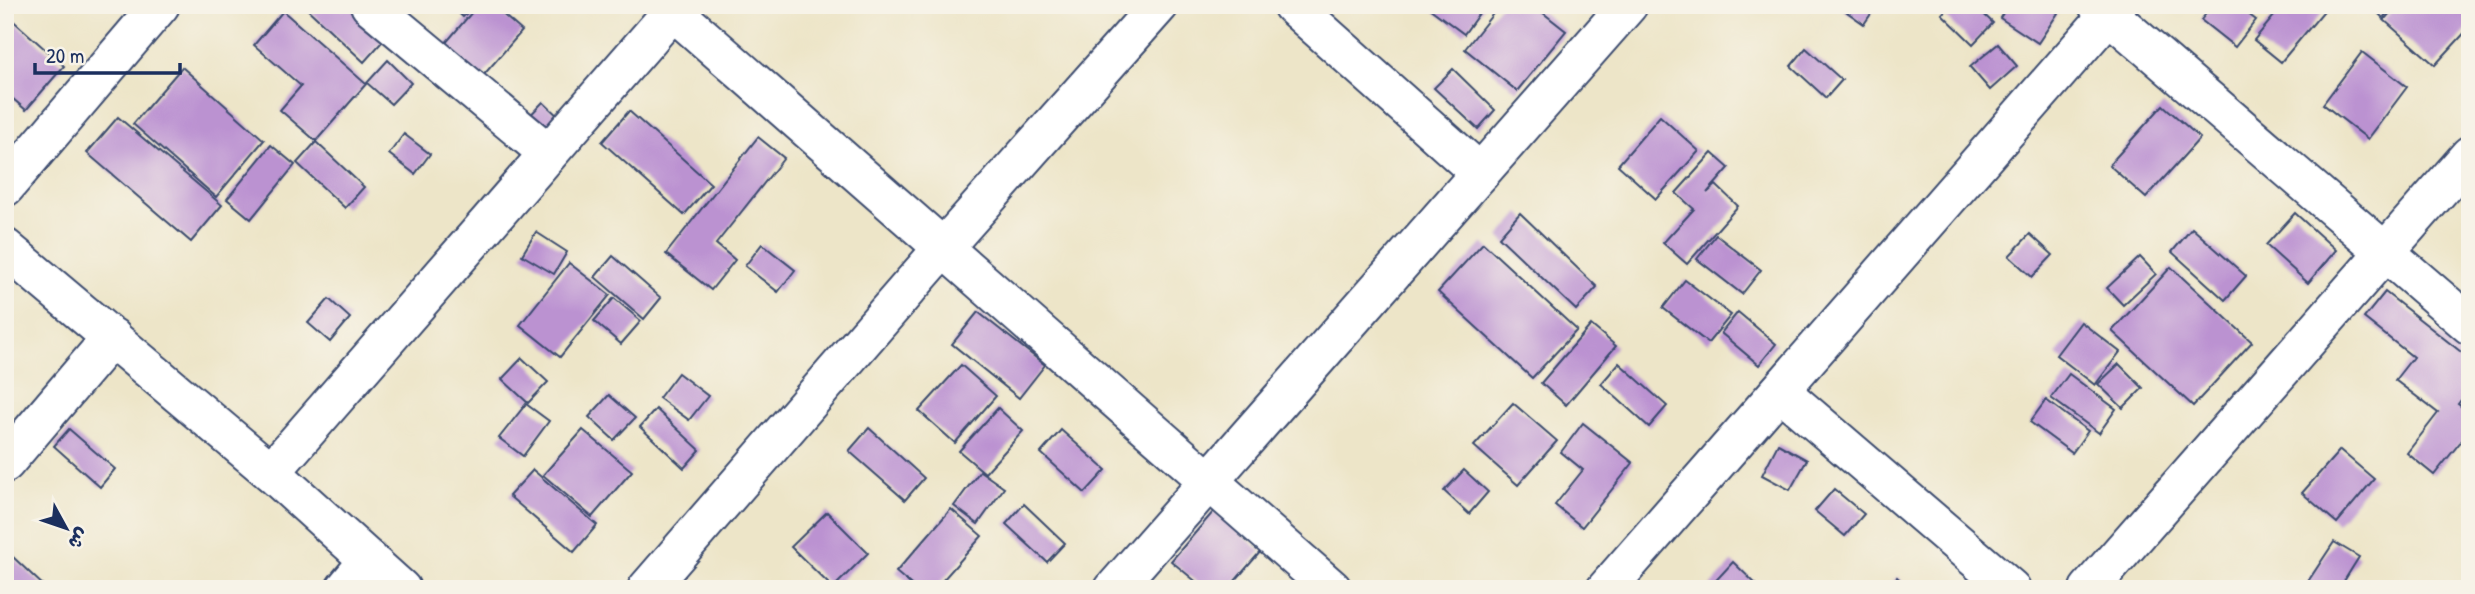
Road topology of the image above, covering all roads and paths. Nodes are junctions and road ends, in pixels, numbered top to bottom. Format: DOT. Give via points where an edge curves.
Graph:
graph roads {
  1 [pos="160,5"];
  2 [pos="370,5"];
  3 [pos="1158,5"];
  4 [pos="1292,5"];
  5 [pos="1628,5"];
  6 [pos="676,8"];
  7 [pos="2108,8"];
  8 [pos="548,153"];
  9 [pos="2470,155"];
  10 [pos="1480,173"];
  11 [pos="5,187"];
  12 [pos="943,247"];
  13 [pos="5,248"];
  14 [pos="2385,252"];
  15 [pos="2470,326"];
  16 [pos="112,337"];
  17 [pos="1780,391"];
  18 [pos="5,463"];
  19 [pos="271,472"];
  20 [pos="1209,481"];
  21 [pos="369,560"];
  22 [pos="345,589"];
  23 [pos="401,589"];
  24 [pos="647,589"];
  25 [pos="1114,589"];
  26 [pos="1332,589"];
  27 [pos="1606,589"];
  28 [pos="2011,589"];
  29 [pos="2089,589"];
  1 -- 11 [label="main road"];
  2 -- 8 [label="main road"];
  3 -- 12 [label="main road"];
  4 -- 10 [label="main road"];
  5 -- 10 [label="main road"];
  6 -- 8 [label="main road"];
  6 -- 12 [label="main road"];
  7 -- 14 [label="main road"];
  7 -- 17 [label="main road"];
  8 -- 19 [label="main road"];
  9 -- 14 [label="main road"];
  10 -- 20 [label="main road"];
  12 -- 20 [label="main road"];
  12 -- 24 [label="main road"];
  13 -- 16 [label="main road"];
  14 -- 15 [label="main road"];
  14 -- 29 [label="main road"];
  16 -- 18 [label="main road"];
  16 -- 19 [label="main road"];
  17 -- 27 [label="main road"];
  17 -- 28 [label="main road"];
  19 -- 21 [label="main road"];
  20 -- 25 [label="main road"];
  20 -- 26 [label="main road"];
  21 -- 22 [label="main road"];
  21 -- 23 [label="main road"];
}
